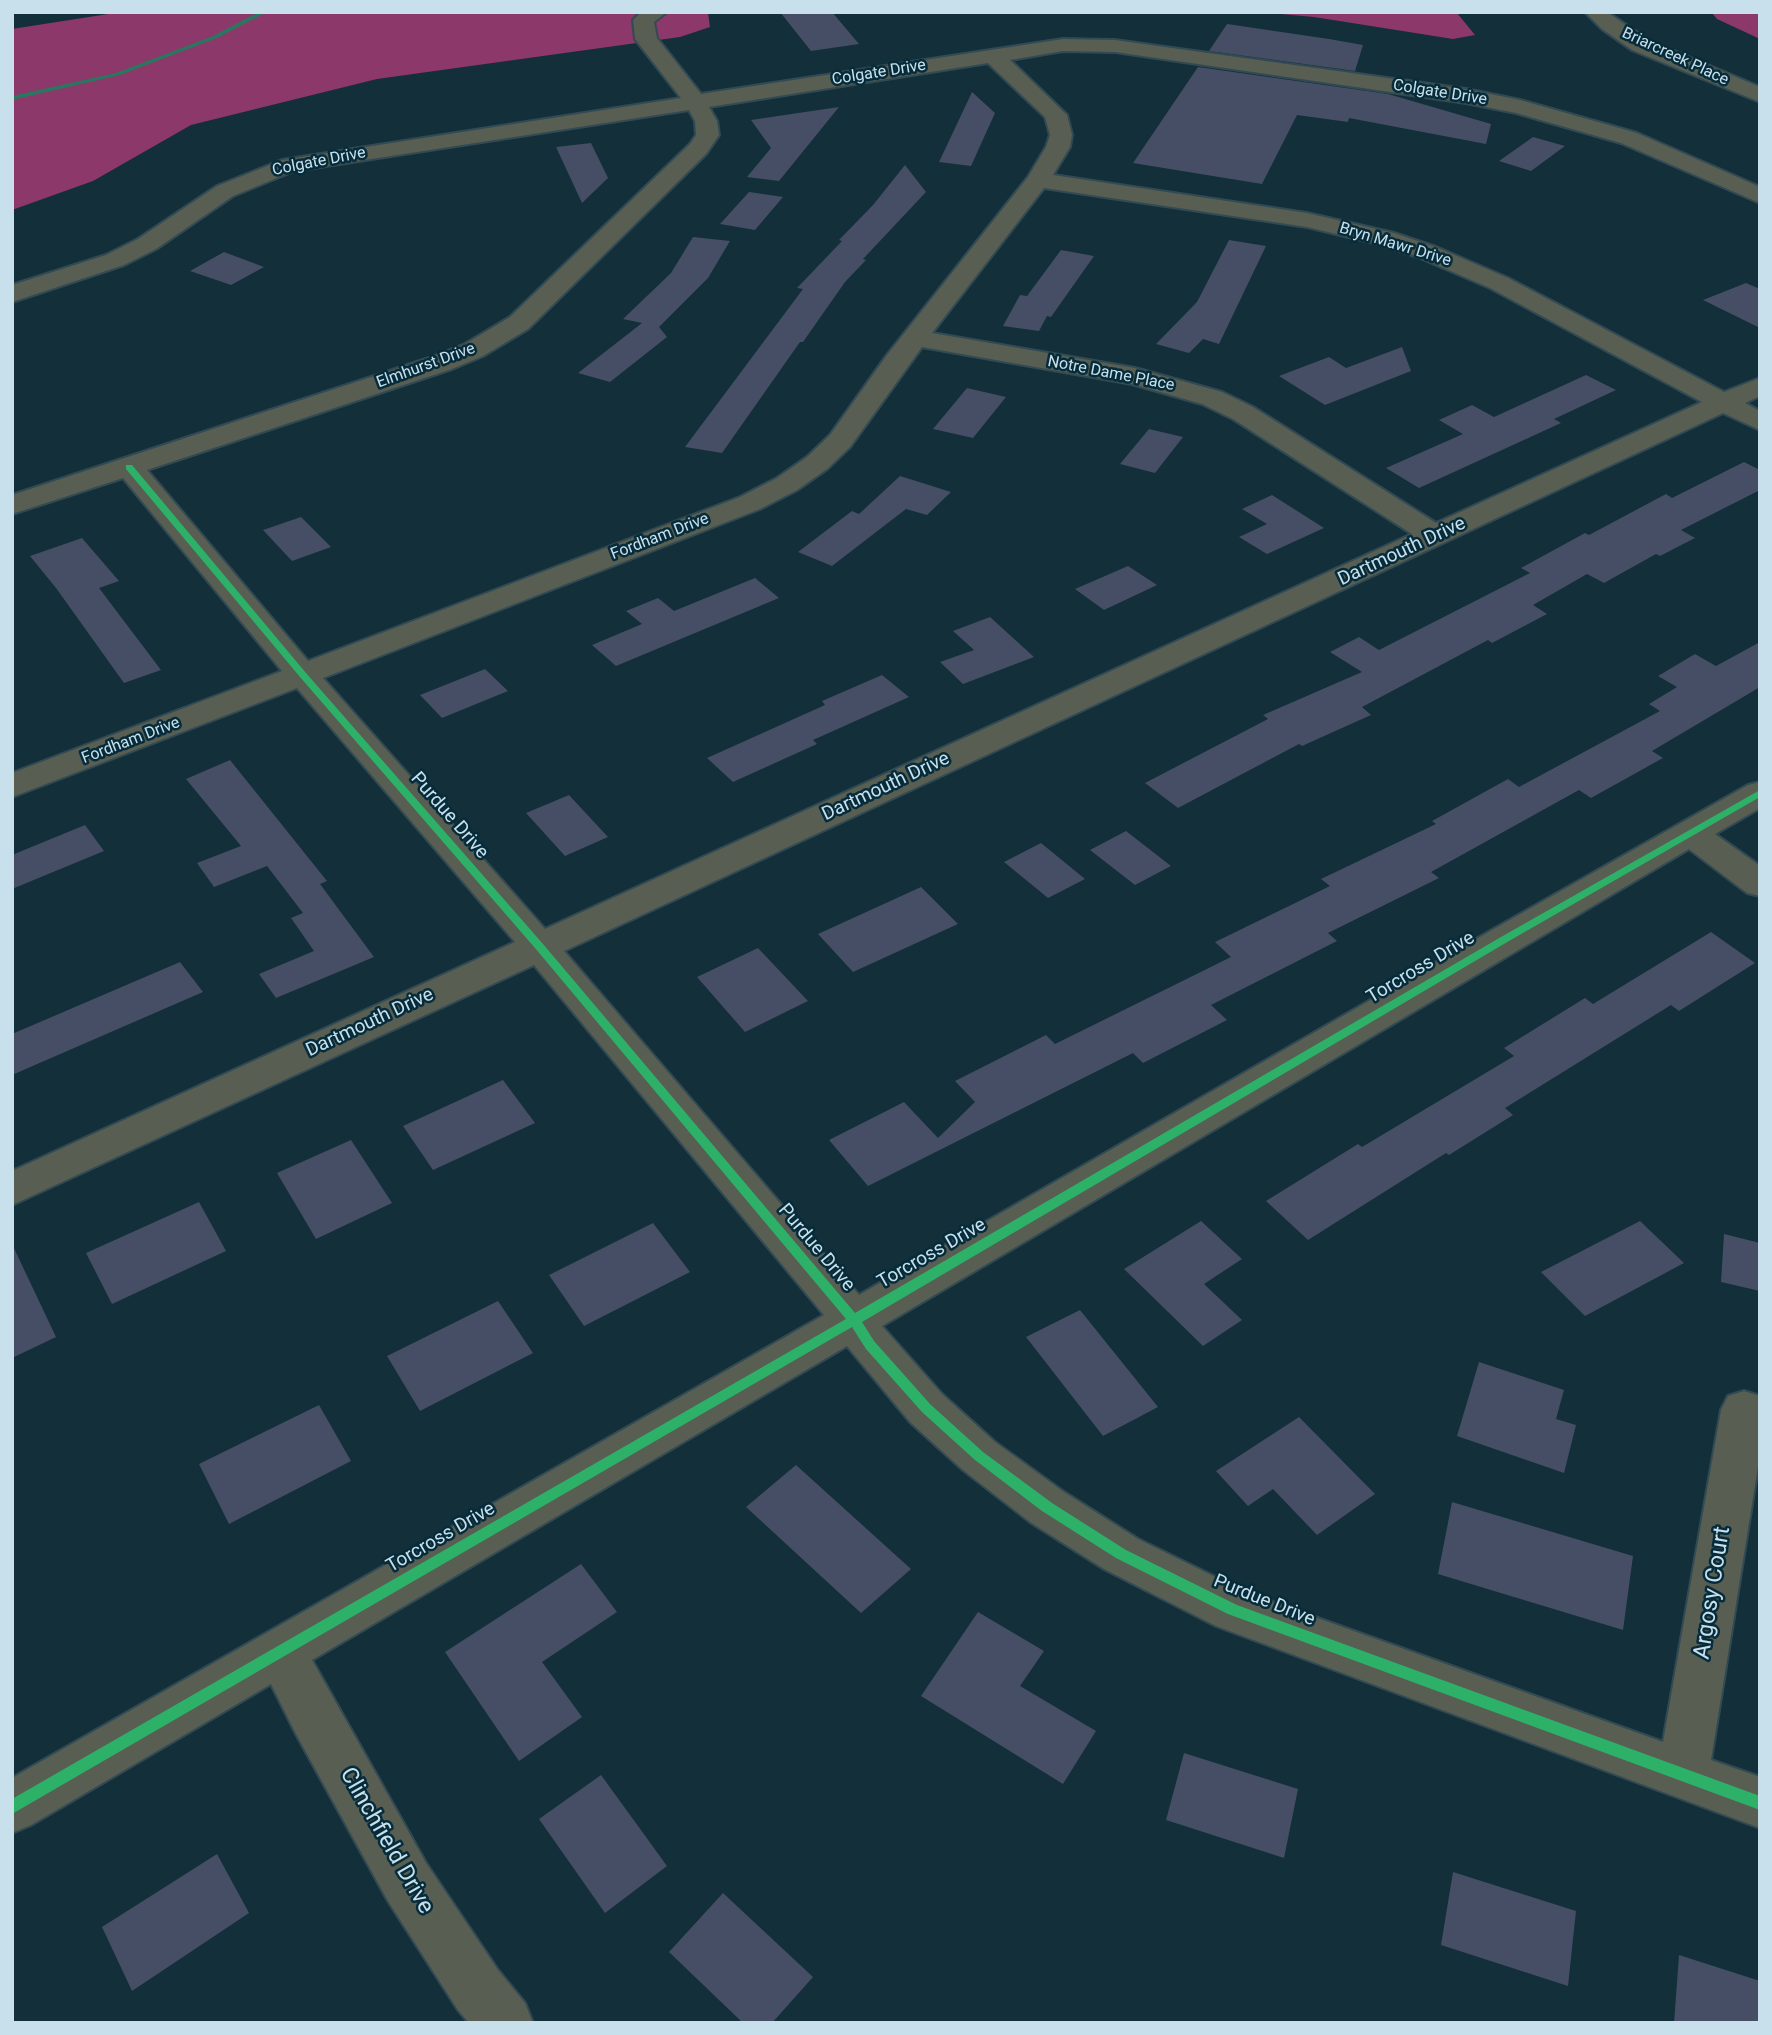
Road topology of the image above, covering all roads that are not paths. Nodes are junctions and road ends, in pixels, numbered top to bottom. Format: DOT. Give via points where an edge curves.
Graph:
graph roads {
  1 [pos="656,12"];
  2 [pos="1595,12"];
  3 [pos="992,55"];
  4 [pos="1760,95"];
  5 [pos="695,102"];
  6 [pos="1038,180"];
  7 [pos="1760,196"];
  8 [pos="12,294"];
  9 [pos="915,338"];
  10 [pos="1760,386"];
  11 [pos="1723,403"];
  12 [pos="1760,422"];
  13 [pos="129,467"];
  14 [pos="12,505"];
  15 [pos="1436,536"];
  16 [pos="303,675"];
  17 [pos="12,786"];
  18 [pos="1760,793"];
  19 [pos="1690,833"];
  20 [pos="1760,884"];
  21 [pos="539,946"];
  22 [pos="12,1189"];
  23 [pos="854,1320"];
  24 [pos="1744,1410"];
  25 [pos="281,1651"];
  26 [pos="1683,1775"];
  27 [pos="1760,1803"];
  28 [pos="12,1807"];
  29 [pos="505,2023"];
  1 -- 5 [label="street, Elmhurst Drive" via="643,20 646,39"];
  2 -- 4 [label="street, Briarcreek Place" via="1640,45"];
  3 -- 5 [label="street, Colgate Drive"];
  3 -- 6 [label="street, Fordham Drive" via="1048,105 1060,125 1058,147"];
  3 -- 7 [label="street, Colgate Drive" via="1063,45 1115,46 1466,96 1609,131"];
  5 -- 8 [label="street, Colgate Drive" via="290,165 225,191 115,260"];
  5 -- 13 [label="street, Elmhurst Drive" via="709,126 698,149 498,337 442,363"];
  6 -- 9 [label="street, Fordham Drive"];
  6 -- 11 [label="street, Bryn Mawr Drive" via="1307,220 1417,248 1499,284"];
  9 -- 15 [label="street, Notre Dame Place" via="1135,376 1212,398"];
  9 -- 16 [label="street, Fordham Drive" via="840,441 786,484 750,503"];
  10 -- 11 [label="street, Dartmouth Drive"];
  11 -- 12 [label="street, Bryn Mawr Drive"];
  11 -- 15 [label="street, Dartmouth Drive"];
  13 -- 14 [label="street, Elmhurst Drive"];
  13 -- 16 [label="street, Purdue Drive"];
  15 -- 21 [label="street, Dartmouth Drive"];
  16 -- 17 [label="street, Fordham Drive"];
  16 -- 21 [label="street, Purdue Drive"];
  18 -- 19 [label="street, Torcross Drive"];
  19 -- 20 [label="street"];
  19 -- 23 [label="street, Torcross Drive"];
  21 -- 22 [label="street, Dartmouth Drive"];
  21 -- 23 [label="street, Purdue Drive"];
  23 -- 25 [label="street, Torcross Drive"];
  23 -- 26 [label="street, Purdue Drive" via="926,1408 979,1456 1046,1507 1121,1554 1233,1610"];
  24 -- 26 [label="street, Argosy Court"];
  25 -- 28 [label="street, Torcross Drive"];
  25 -- 29 [label="street, Clinchfield Drive" via="407,1882"];
  26 -- 27 [label="street, Purdue Drive"];
}
